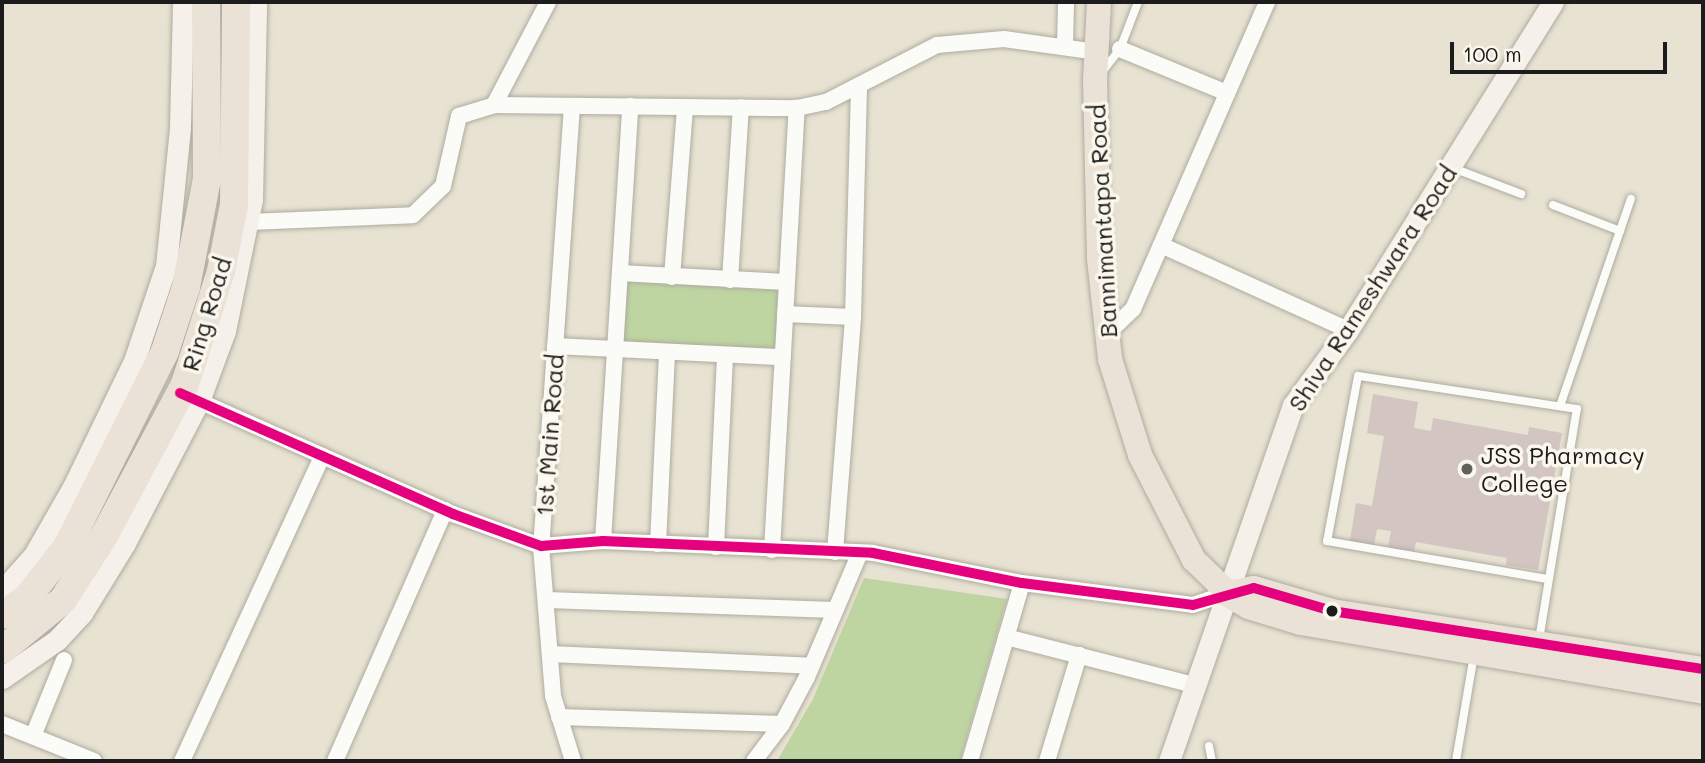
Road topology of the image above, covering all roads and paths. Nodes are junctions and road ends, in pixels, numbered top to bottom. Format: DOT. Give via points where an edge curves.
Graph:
graph roads {
  1 [pos="183,2"];
  2 [pos="206,2"];
  3 [pos="236,2"];
  4 [pos="256,2"];
  5 [pos="548,2"];
  6 [pos="1066,2"];
  7 [pos="1099,2"];
  8 [pos="1138,2"];
  9 [pos="1267,2"];
  10 [pos="1553,2"];
  11 [pos="1065,47"];
  12 [pos="1108,50"];
  13 [pos="859,85"];
  14 [pos="1227,93"];
  15 [pos="494,105"];
  16 [pos="572,106"];
  17 [pos="630,106"];
  18 [pos="685,107"];
  19 [pos="741,107"];
  20 [pos="797,108"];
  21 [pos="1450,167"];
  22 [pos="1521,194"];
  23 [pos="1631,199"];
  24 [pos="1553,205"];
  25 [pos="249,222"];
  26 [pos="1620,231"];
  27 [pos="1161,245"];
  28 [pos="620,273"];
  29 [pos="672,277"];
  30 [pos="730,280"];
  31 [pos="786,282"];
  32 [pos="785,314"];
  33 [pos="853,317"];
  34 [pos="1348,330"];
  35 [pos="1107,334"];
  36 [pos="555,346"];
  37 [pos="615,350"];
  38 [pos="667,352"];
  39 [pos="725,355"];
  40 [pos="783,357"];
  41 [pos="190,397"];
  42 [pos="1560,406"];
  43 [pos="322,456"];
  44 [pos="445,510"];
  45 [pos="72,512"];
  46 [pos="603,541"];
  47 [pos="658,544"];
  48 [pos="541,546"];
  49 [pos="716,547"];
  50 [pos="772,550"];
  51 [pos="835,552"];
  52 [pos="860,553"];
  53 [pos="1548,579"];
  54 [pos="1022,583"];
  55 [pos="2,591"];
  56 [pos="1228,593"];
  57 [pos="547,600"];
  58 [pos="835,610"];
  59 [pos="2,615"];
  60 [pos="1006,637"];
  61 [pos="2,650"];
  62 [pos="1474,652"];
  63 [pos="1537,653"];
  64 [pos="550,654"];
  65 [pos="1079,655"];
  66 [pos="64,660"];
  67 [pos="811,666"];
  68 [pos="1703,669"];
  69 [pos="2,678"];
  70 [pos="1195,685"];
  71 [pos="1703,690"];
  72 [pos="559,717"];
  73 [pos="2,724"];
  74 [pos="782,724"];
  75 [pos="33,737"];
  76 [pos="1209,746"];
  77 [pos="94,761"];
  78 [pos="181,761"];
  79 [pos="335,761"];
  80 [pos="573,761"];
  81 [pos="754,761"];
  82 [pos="970,761"];
  83 [pos="1047,761"];
  84 [pos="1169,761"];
  85 [pos="1212,761"];
  86 [pos="1456,761"];
  1 -- 45 [label="street" via="180,127 166,266 134,361"];
  2 -- 45 [label="highway, Ring Road" via="207,178 186,288 142,402"];
  3 -- 41 [label="highway, Ring Road" via="234,205"];
  4 -- 25 [label="street" via="256,143"];
  5 -- 15 [label="street"];
  6 -- 11 [label="street"];
  7 -- 12 [label="main road, Bannimantapa Road"];
  8 -- 12 [label="lane"];
  9 -- 14 [label="street"];
  10 -- 21 [label="street, Shiva Rameshwara Road"];
  11 -- 12 [label="street"];
  11 -- 13 [label="street" via="1004,39 937,45"];
  12 -- 14 [label="street"];
  12 -- 35 [label="main road, Bannimantapa Road" via="1095,80 1099,260"];
  13 -- 20 [label="street" via="826,102"];
  13 -- 33 [label="street"];
  14 -- 27 [label="street"];
  15 -- 16 [label="street"];
  15 -- 25 [label="street" via="459,116 443,186 413,215"];
  16 -- 17 [label="street"];
  16 -- 36 [label="street, 1st Main Road"];
  17 -- 18 [label="street"];
  17 -- 28 [label="street"];
  18 -- 19 [label="street"];
  18 -- 29 [label="street"];
  19 -- 20 [label="street"];
  19 -- 30 [label="street"];
  20 -- 31 [label="street"];
  21 -- 22 [label="lane"];
  21 -- 34 [label="street, Shiva Rameshwara Road"];
  23 -- 26 [label="lane"];
  24 -- 26 [label="lane"];
  25 -- 41 [label="street" via="225,331"];
  26 -- 42 [label="lane"];
  27 -- 34 [label="street"];
  27 -- 35 [label="street" via="1133,309"];
  28 -- 29 [label="street"];
  28 -- 37 [label="street"];
  29 -- 30 [label="street"];
  30 -- 31 [label="street"];
  31 -- 32 [label="street"];
  32 -- 33 [label="street"];
  32 -- 40 [label="street"];
  33 -- 51 [label="street"];
  34 -- 56 [label="street, Shiva Rameshwara Road" via="1293,405"];
  35 -- 56 [label="main road, Bannimantapa Road" via="1110,359 1140,454 1194,560"];
  36 -- 37 [label="street"];
  36 -- 48 [label="street, 1st Main Road"];
  37 -- 38 [label="street"];
  37 -- 46 [label="street"];
  38 -- 39 [label="street"];
  38 -- 47 [label="street"];
  39 -- 40 [label="street"];
  39 -- 49 [label="street"];
  40 -- 50 [label="street"];
  41 -- 43 [label="street"];
  41 -- 61 [label="highway, Ring Road" via="63,600"];
  41 -- 69 [label="street" via="125,543 82,613 57,640"];
  42 -- 53 [label="lane" via="1577,409"];
  42 -- 53 [label="lane" via="1358,376 1327,541"];
  43 -- 44 [label="street"];
  43 -- 78 [label="street"];
  44 -- 48 [label="street"];
  44 -- 79 [label="street"];
  45 -- 55 [label="street"];
  45 -- 59 [label="highway, Ring Road" via="67,547 27,598"];
  46 -- 47 [label="street"];
  46 -- 48 [label="street"];
  47 -- 49 [label="street"];
  48 -- 57 [label="street, 1st Main Road"];
  49 -- 50 [label="street"];
  50 -- 51 [label="street"];
  51 -- 52 [label="street"];
  52 -- 54 [label="street"];
  52 -- 58 [label="street"];
  53 -- 63 [label="lane"];
  54 -- 56 [label="street" via="1193,605"];
  54 -- 60 [label="street"];
  56 -- 62 [label="highway, Bannimantapa Road" via="1249,605 1301,621"];
  56 -- 63 [label="main road" via="1254,589 1332,611"];
  56 -- 70 [label="street"];
  57 -- 58 [label="street"];
  57 -- 64 [label="street, 1st Main Road"];
  58 -- 67 [label="street"];
  60 -- 65 [label="street"];
  60 -- 82 [label="street"];
  62 -- 63 [label="highway, Bannimantapa Road"];
  62 -- 86 [label="lane"];
  63 -- 68 [label="main road"];
  63 -- 71 [label="highway, Bannimantapa Road"];
  64 -- 67 [label="street"];
  64 -- 72 [label="street, 1st Main Road"];
  65 -- 70 [label="street"];
  65 -- 83 [label="street"];
  66 -- 75 [label="street"];
  67 -- 74 [label="street"];
  70 -- 84 [label="street"];
  72 -- 74 [label="street"];
  72 -- 80 [label="street, 1st Main Road"];
  73 -- 75 [label="street"];
  74 -- 81 [label="street"];
  75 -- 77 [label="street"];
  76 -- 85 [label="lane"];
}
